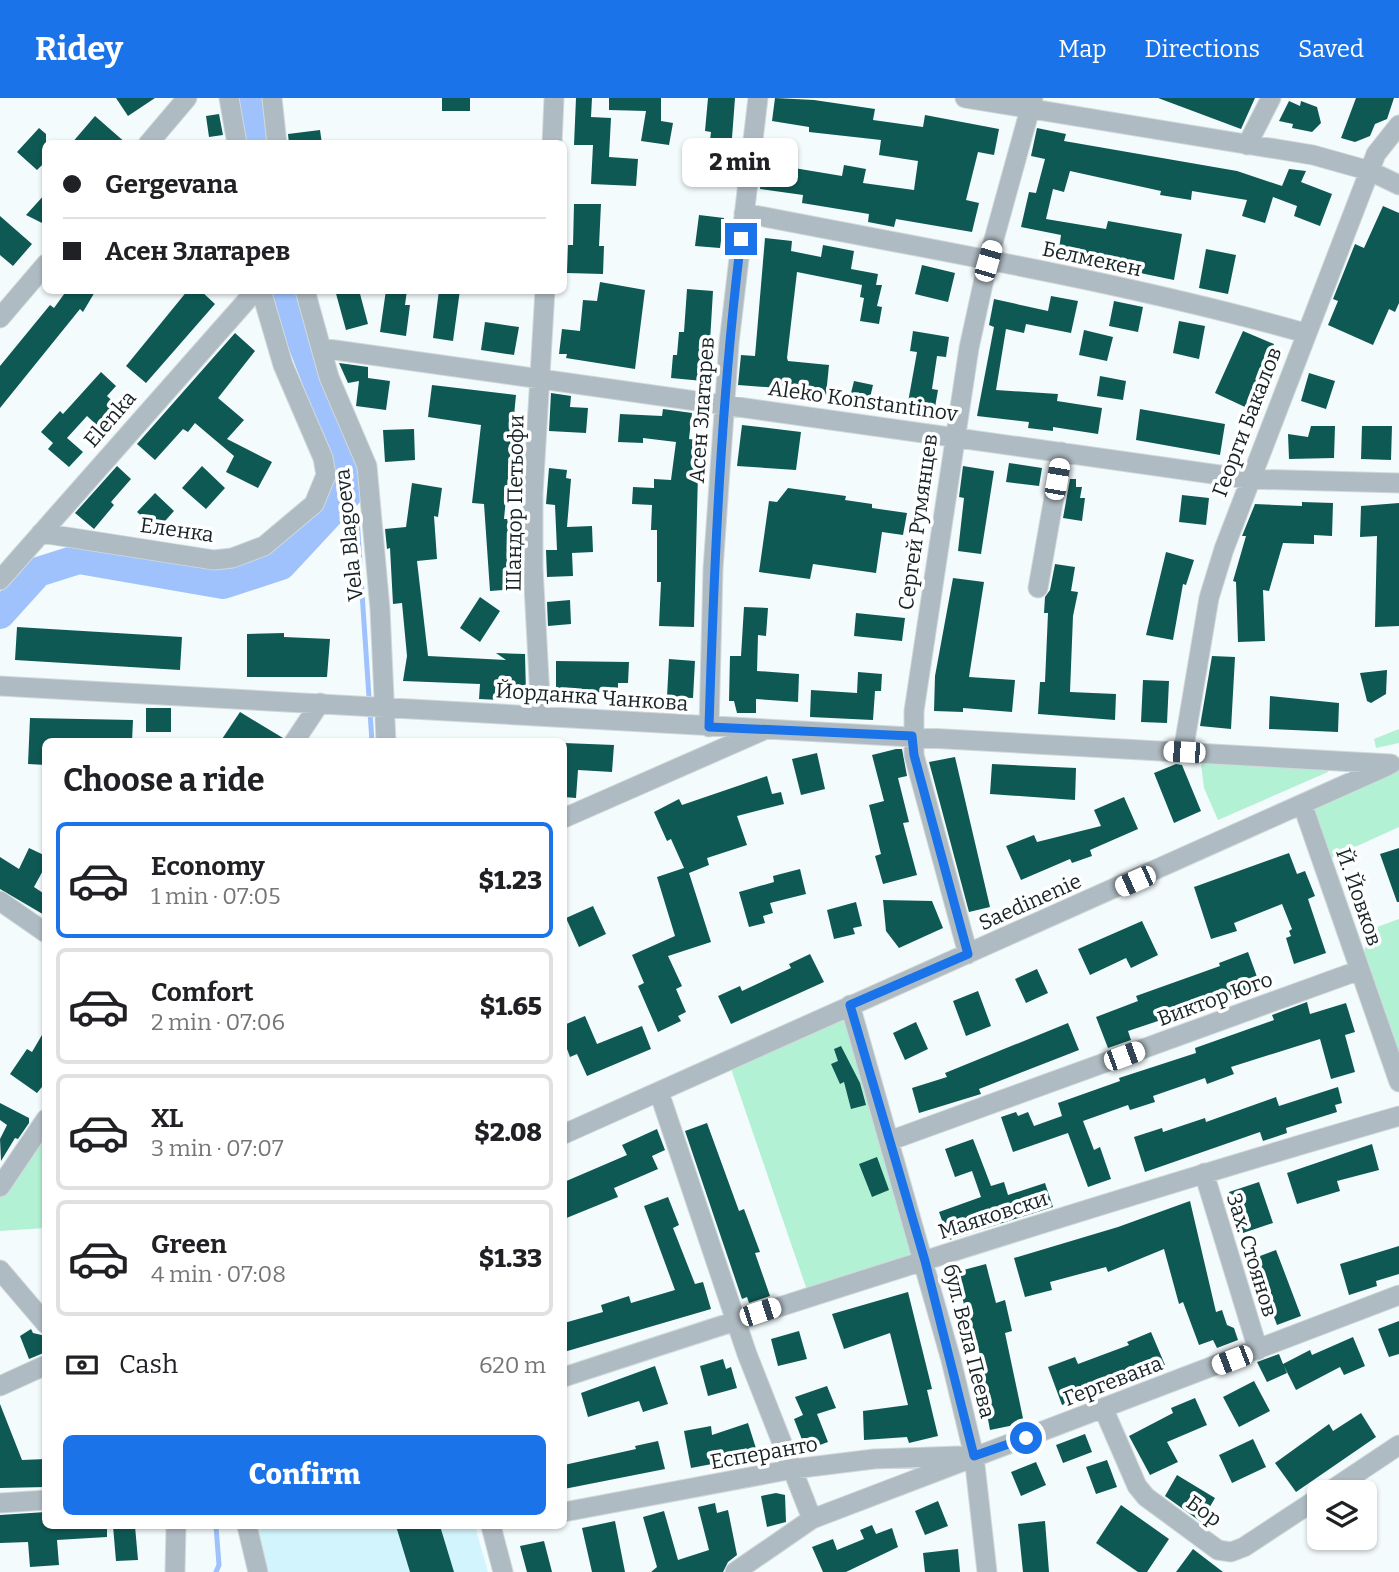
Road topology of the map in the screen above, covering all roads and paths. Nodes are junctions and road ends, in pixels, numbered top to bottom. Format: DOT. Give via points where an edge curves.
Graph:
graph roads {
  1 [pos="187,98"];
  2 [pos="229,98"];
  3 [pos="272,98"];
  4 [pos="554,98"];
  5 [pos="758,98"];
  6 [pos="965,98"];
  7 [pos="1271,98"];
  8 [pos="1031,104"];
  9 [pos="1399,125"];
  10 [pos="151,140"];
  11 [pos="236,140"];
  12 [pos="277,140"];
  13 [pos="552,140"];
  14 [pos="1247,145"];
  15 [pos="1370,172"];
  16 [pos="1399,185"];
  17 [pos="744,214"];
  18 [pos="988,261"];
  19 [pos="42,269"];
  20 [pos="255,294"];
  21 [pos="260,294"];
  22 [pos="306,294"];
  23 [pos="545,294"];
  24 [pos="0,318"];
  25 [pos="1305,333"];
  26 [pos="321,348"];
  27 [pos="542,377"];
  28 [pos="725,404"];
  29 [pos="953,436"];
  30 [pos="1062,452"];
  31 [pos="1248,479"];
  32 [pos="1399,483"];
  33 [pos="41,533"];
  34 [pos="0,580"];
  35 [pos="1038,588"];
  36 [pos="0,686"];
  37 [pos="320,703"];
  38 [pos="381,706"];
  39 [pos="541,716"];
  40 [pos="709,727"];
  41 [pos="766,729"];
  42 [pos="912,736"];
  43 [pos="297,738"];
  44 [pos="385,738"];
  45 [pos="1184,752"];
  46 [pos="1395,762"];
  47 [pos="1303,806"];
  48 [pos="567,817"];
  49 [pos="0,901"];
  50 [pos="42,930"];
  51 [pos="968,954"];
  52 [pos="1360,970"];
  53 [pos="850,1005"];
  54 [pos="1399,1082"];
  55 [pos="659,1091"];
  56 [pos="1399,1116"];
  57 [pos="42,1124"];
  58 [pos="567,1132"];
  59 [pos="889,1141"];
  60 [pos="1204,1172"];
  61 [pos="0,1187"];
  62 [pos="925,1261"];
  63 [pos="0,1270"];
  64 [pos="1399,1295"];
  65 [pos="42,1319"];
  66 [pos="735,1320"];
  67 [pos="1258,1350"];
  68 [pos="42,1367"];
  69 [pos="567,1376"];
  70 [pos="0,1386"];
  71 [pos="1104,1410"];
  72 [pos="1399,1445"];
  73 [pos="974,1456"];
  74 [pos="793,1469"];
  75 [pos="1346,1480"];
  76 [pos="42,1500"];
  77 [pos="0,1503"];
  78 [pos="1307,1506"];
  79 [pos="567,1511"];
  80 [pos="812,1519"];
  81 [pos="176,1529"];
  82 [pos="248,1529"];
  83 [pos="492,1529"];
  84 [pos="175,1572"];
  85 [pos="257,1572"];
  86 [pos="503,1572"];
  87 [pos="735,1572"];
  88 [pos="987,1572"];
  1 -- 10 [label="street"];
  2 -- 11 [label="street"];
  3 -- 12 [label="street"];
  4 -- 13 [label="street"];
  5 -- 17 [label="street, Асен Златарев"];
  6 -- 8 [label="street"];
  7 -- 14 [label="street"];
  8 -- 14 [label="street"];
  8 -- 18 [label="street, Сергей Румянцев"];
  9 -- 15 [label="street, Георги Бакалов" via="1376,154"];
  14 -- 15 [label="street" via="1313,155"];
  15 -- 16 [label="street"];
  15 -- 25 [label="street, Георги Бакалов"];
  17 -- 18 [label="street, Белмекен"];
  17 -- 28 [label="street, Асен Златарев"];
  18 -- 25 [label="street, Белмекен" via="1215,308"];
  18 -- 29 [label="street, Сергей Румянцев"];
  19 -- 24 [label="street"];
  20 -- 33 [label="street, Elenka"];
  21 -- 33 [label="street, Еленка" via="283,365 323,458 326,475 314,504 264,546 214,561"];
  22 -- 26 [label="street, Vela Blagoeva"];
  23 -- 27 [label="street, Шандор Петьофи"];
  25 -- 31 [label="street, Георги Бакалов"];
  26 -- 27 [label="street, Aleko Konstantinov"];
  26 -- 38 [label="street, Vela Blagoeva" via="367,466"];
  27 -- 28 [label="street, Aleko Konstantinov"];
  27 -- 39 [label="street, Шандор Петьофи" via="533,494"];
  28 -- 29 [label="street, Aleko Konstantinov"];
  28 -- 40 [label="street, Асен Златарев" via="713,569"];
  29 -- 30 [label="street, Aleko Konstantinov"];
  29 -- 42 [label="street, Сергей Румянцев"];
  30 -- 31 [label="street, Aleko Konstantinov"];
  30 -- 35 [label="street"];
  31 -- 32 [label="street, Aleko Konstantinov"];
  31 -- 45 [label="street, Георги Бакалов" via="1209,598"];
  33 -- 34 [label="street, Elenka"];
  36 -- 37 [label="street, Йорданка Чанкова"];
  37 -- 38 [label="street, Йорданка Чанкова"];
  37 -- 43 [label="street"];
  38 -- 39 [label="street, Йорданка Чанкова"];
  38 -- 44 [label="street, Vela Blagoeva"];
  39 -- 40 [label="street, Йорданка Чанкова"];
  40 -- 41 [label="street, Йорданка Чанкова"];
  41 -- 42 [label="street, Йорданка Чанкова"];
  41 -- 48 [label="street"];
  42 -- 45 [label="street, Йорданка Чанкова"];
  42 -- 51 [label="street, Сергей Румянцев"];
  45 -- 46 [label="street, Йорданка Чанкова"];
  46 -- 47 [label="street, Saedinenie"];
  47 -- 51 [label="street, Saedinenie"];
  47 -- 52 [label="street, Й. Йовков"];
  49 -- 50 [label="street"];
  51 -- 53 [label="street, Saedinenie"];
  52 -- 54 [label="street, Й. Йовков"];
  52 -- 59 [label="street, Виктор Юго"];
  53 -- 55 [label="street, Saedinenie"];
  53 -- 59 [label="street, бул. Вела Пеева"];
  55 -- 58 [label="street, Saedinenie"];
  55 -- 66 [label="street"];
  56 -- 60 [label="street, Маяковски"];
  57 -- 61 [label="street"];
  59 -- 62 [label="street, бул. Вела Пеева"];
  60 -- 62 [label="street, Маяковски"];
  60 -- 67 [label="street, Зах. Стоянов"];
  62 -- 66 [label="street, Маяковски"];
  62 -- 73 [label="street, бул. Вела Пеева"];
  63 -- 65 [label="street"];
  64 -- 67 [label="street, Гергевана"];
  66 -- 69 [label="street, Маяковски"];
  66 -- 74 [label="street"];
  67 -- 71 [label="street, Гергевана"];
  68 -- 70 [label="street"];
  71 -- 73 [label="street, Гергевана"];
  71 -- 78 [label="street, Бор" via="1137,1486 1218,1550 1244,1548"];
  72 -- 75 [label="street"];
  73 -- 74 [label="street, Есперанто" via="874,1459"];
  73 -- 80 [label="street, Гергевана"];
  73 -- 88 [label="street, бул. Вела Пеева"];
  74 -- 79 [label="street, Есперанто"];
  74 -- 80 [label="street"];
  76 -- 77 [label="street"];
  80 -- 87 [label="street, Гергевана"];
  81 -- 84 [label="street"];
  82 -- 85 [label="street"];
  83 -- 86 [label="street"];
}
